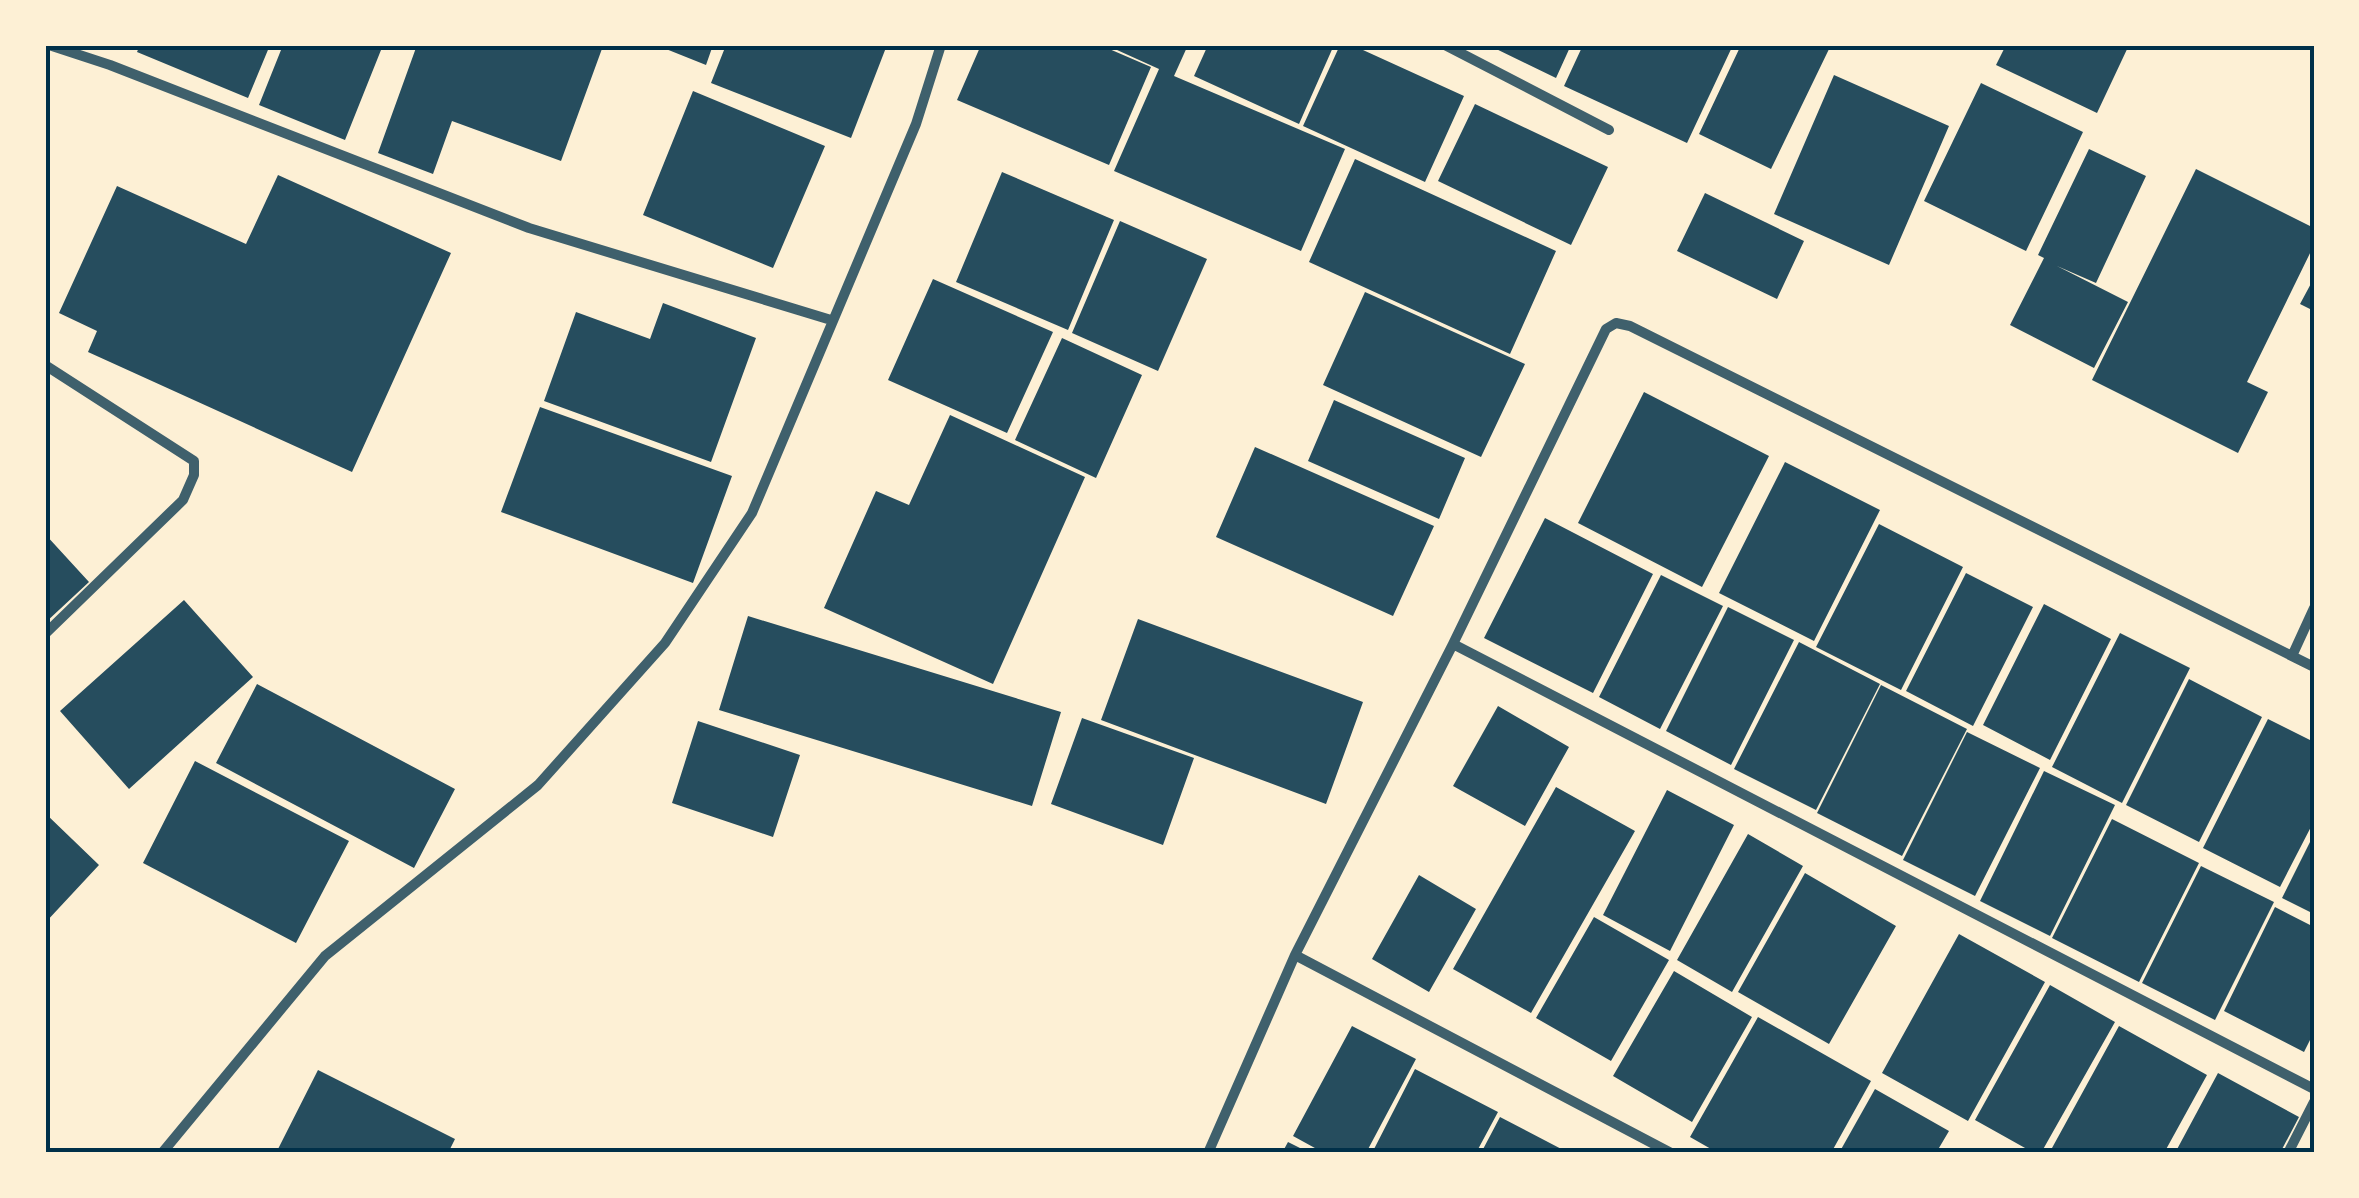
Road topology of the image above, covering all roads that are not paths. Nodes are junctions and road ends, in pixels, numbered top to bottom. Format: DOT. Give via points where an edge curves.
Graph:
graph roads {
  1 [pos="49,45"];
  2 [pos="942,45"];
  3 [pos="1445,45"];
  4 [pos="1609,130"];
  5 [pos="831,320"];
  6 [pos="45,365"];
  7 [pos="2314,608"];
  8 [pos="45,634"];
  9 [pos="1454,644"];
  10 [pos="2292,656"];
  11 [pos="2314,667"];
  12 [pos="1295,954"];
  13 [pos="2314,1090"];
  14 [pos="2314,1102"];
  15 [pos="162,1153"];
  16 [pos="1208,1153"];
  17 [pos="1671,1153"];
  18 [pos="2288,1153"];
  1 -- 5 [label="street" via="529,228"];
  2 -- 5 [label="street" via="916,124"];
  3 -- 4 [label="street"];
  5 -- 15 [label="street" via="752,513 666,643 538,786 325,956"];
  6 -- 8 [label="street" via="194,462 183,500"];
  7 -- 10 [label="street"];
  9 -- 10 [label="street" via="1606,329 1622,323"];
  9 -- 12 [label="street"];
  9 -- 13 [label="street"];
  10 -- 11 [label="street"];
  12 -- 16 [label="street"];
  12 -- 17 [label="street"];
  14 -- 18 [label="street"];
}
